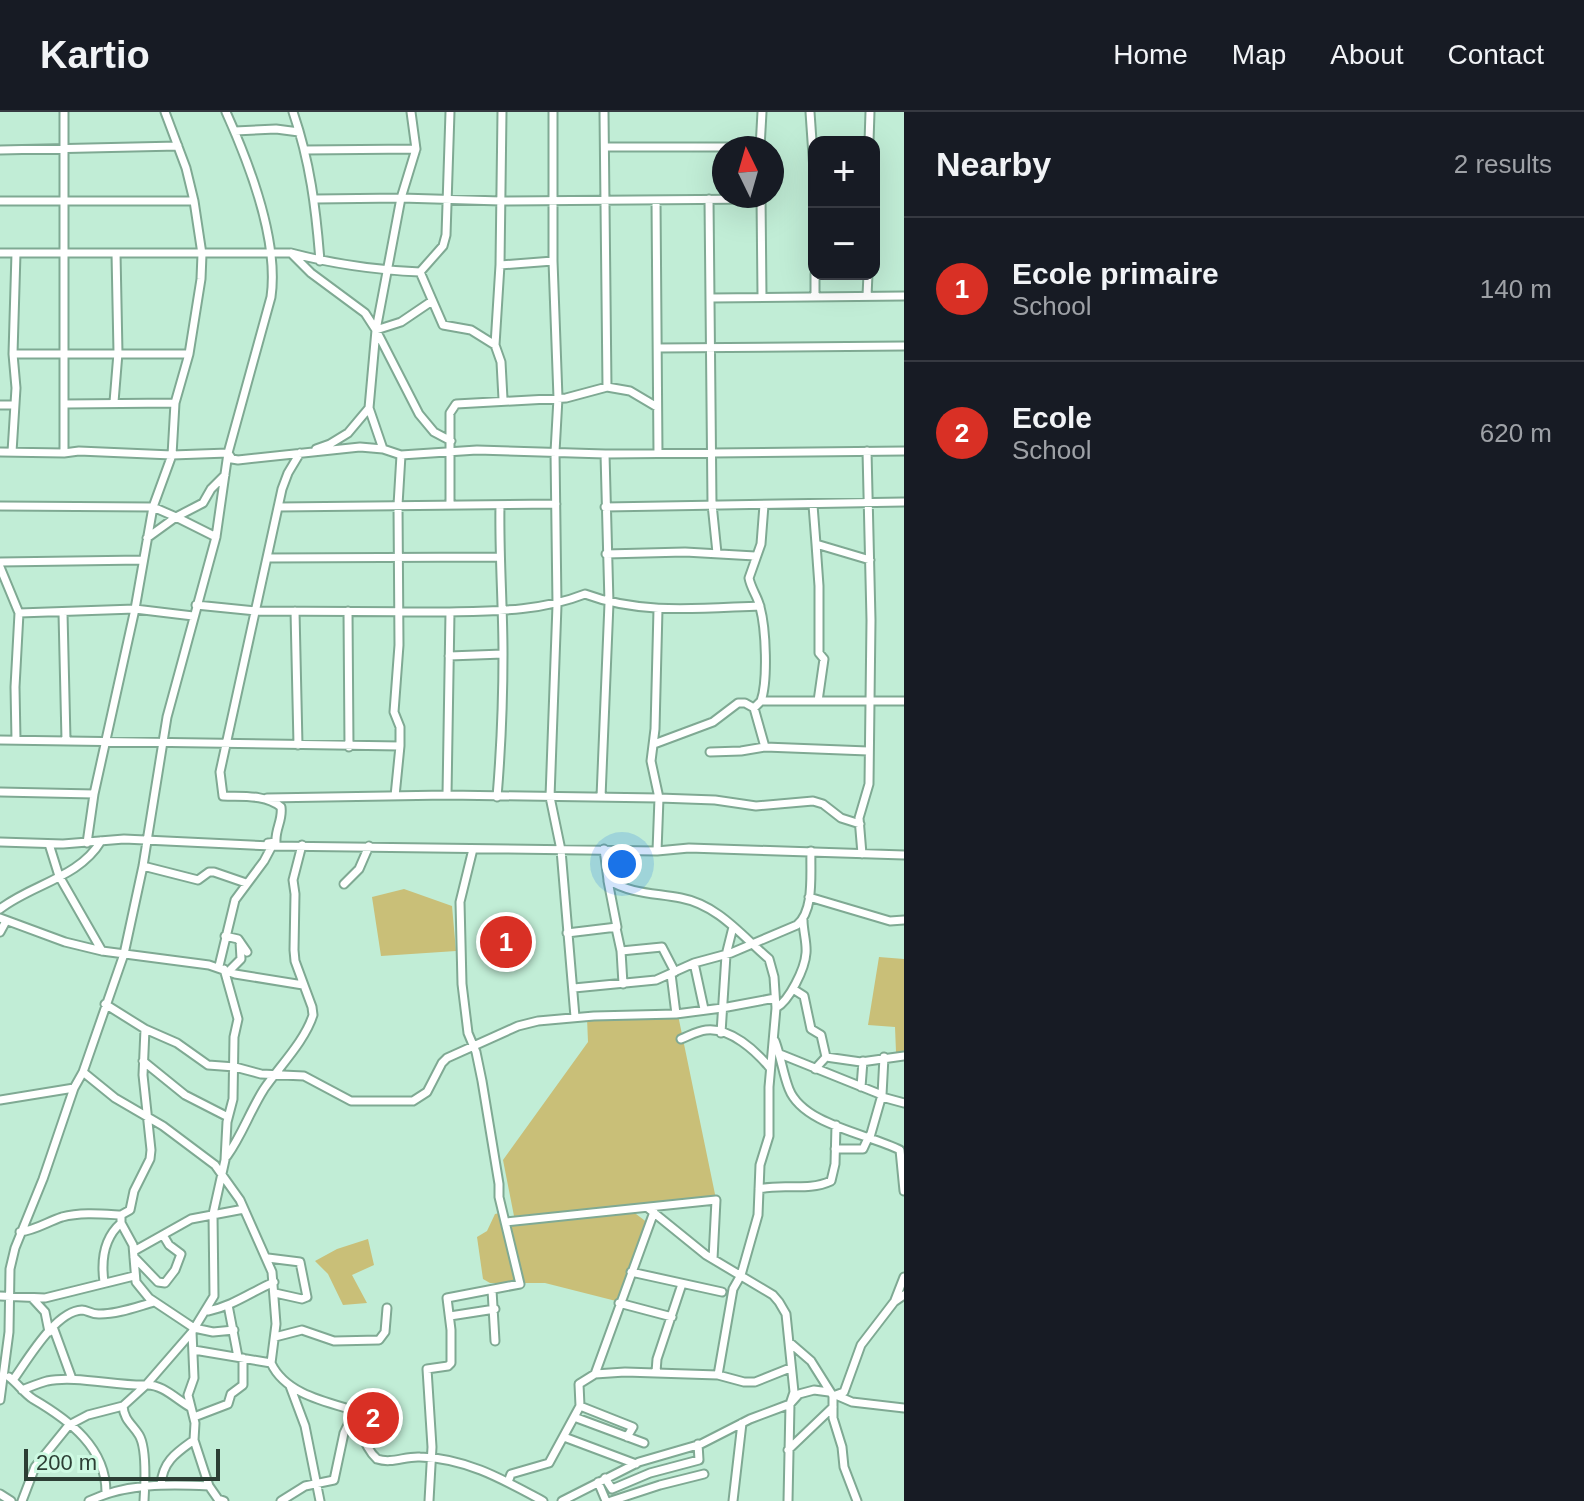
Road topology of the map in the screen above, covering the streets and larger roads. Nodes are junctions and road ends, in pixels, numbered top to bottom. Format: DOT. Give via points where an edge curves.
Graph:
graph roads {
  1 [pos="64,112"];
  2 [pos="165,112"];
  3 [pos="226,112"];
  4 [pos="293,112"];
  5 [pos="411,112"];
  6 [pos="450,112"];
  7 [pos="502,112"];
  8 [pos="553,112"];
  9 [pos="604,112"];
  10 [pos="762,112"];
  11 [pos="810,112"];
  12 [pos="870,112"];
  13 [pos="235,131"];
  14 [pos="299,132"];
  15 [pos="761,136"];
  16 [pos="812,136"];
  17 [pos="869,136"];
  18 [pos="178,146"];
  19 [pos="605,147"];
  20 [pos="712,148"];
  21 [pos="416,149"];
  22 [pos="0,150"];
  23 [pos="64,150"];
  24 [pos="305,150"];
  25 [pos="401,198"];
  26 [pos="316,199"];
  27 [pos="554,199"];
  28 [pos="605,199"];
  29 [pos="709,199"];
  30 [pos="712,199"];
  31 [pos="64,200"];
  32 [pos="448,200"];
  33 [pos="656,200"];
  34 [pos="0,201"];
  35 [pos="194,201"];
  36 [pos="501,201"];
  37 [pos="762,208"];
  38 [pos="270,252"];
  39 [pos="0,253"];
  40 [pos="16,253"];
  41 [pos="65,253"];
  42 [pos="116,253"];
  43 [pos="291,253"];
  44 [pos="202,254"];
  45 [pos="320,261"];
  46 [pos="553,261"];
  47 [pos="500,265"];
  48 [pos="386,270"];
  49 [pos="420,272"];
  50 [pos="815,280"];
  51 [pos="868,280"];
  52 [pos="762,296"];
  53 [pos="815,296"];
  54 [pos="867,296"];
  55 [pos="904,296"];
  56 [pos="711,298"];
  57 [pos="432,301"];
  58 [pos="376,330"];
  59 [pos="495,345"];
  60 [pos="904,346"];
  61 [pos="658,348"];
  62 [pos="710,348"];
  63 [pos="118,353"];
  64 [pos="13,354"];
  65 [pos="65,354"];
  66 [pos="189,354"];
  67 [pos="607,387"];
  68 [pos="558,398"];
  69 [pos="503,399"];
  70 [pos="114,402"];
  71 [pos="175,403"];
  72 [pos="66,404"];
  73 [pos="0,405"];
  74 [pos="14,405"];
  75 [pos="657,407"];
  76 [pos="369,408"];
  77 [pos="451,441"];
  78 [pos="383,449"];
  79 [pos="867,451"];
  80 [pos="904,451"];
  81 [pos="0,452"];
  82 [pos="12,452"];
  83 [pos="451,452"];
  84 [pos="555,452"];
  85 [pos="711,452"];
  86 [pos="64,453"];
  87 [pos="228,453"];
  88 [pos="658,453"];
  89 [pos="300,454"];
  90 [pos="605,454"];
  91 [pos="172,455"];
  92 [pos="401,455"];
  93 [pos="225,475"];
  94 [pos="904,502"];
  95 [pos="450,503"];
  96 [pos="869,503"];
  97 [pos="556,504"];
  98 [pos="712,504"];
  99 [pos="398,505"];
  100 [pos="500,505"];
  101 [pos="764,505"];
  102 [pos="813,505"];
  103 [pos="0,506"];
  104 [pos="153,507"];
  105 [pos="279,507"];
  106 [pos="605,507"];
  107 [pos="176,517"];
  108 [pos="216,537"];
  109 [pos="147,538"];
  110 [pos="816,544"];
  111 [pos="717,553"];
  112 [pos="606,554"];
  113 [pos="755,556"];
  114 [pos="498,557"];
  115 [pos="267,558"];
  116 [pos="398,558"];
  117 [pos="143,560"];
  118 [pos="870,560"];
  119 [pos="0,564"];
  120 [pos="609,603"];
  121 [pos="196,605"];
  122 [pos="557,605"];
  123 [pos="760,606"];
  124 [pos="135,609"];
  125 [pos="658,609"];
  126 [pos="256,611"];
  127 [pos="295,611"];
  128 [pos="348,611"];
  129 [pos="502,611"];
  130 [pos="397,612"];
  131 [pos="450,612"];
  132 [pos="19,613"];
  133 [pos="63,613"];
  134 [pos="193,616"];
  135 [pos="503,654"];
  136 [pos="449,656"];
  137 [pos="869,700"];
  138 [pos="761,701"];
  139 [pos="818,701"];
  140 [pos="904,701"];
  141 [pos="754,708"];
  142 [pos="0,740"];
  143 [pos="16,740"];
  144 [pos="66,740"];
  145 [pos="105,742"];
  146 [pos="162,744"];
  147 [pos="654,744"];
  148 [pos="226,745"];
  149 [pos="298,745"];
  150 [pos="400,746"];
  151 [pos="349,747"];
  152 [pos="765,747"];
  153 [pos="868,751"];
  154 [pos="710,752"];
  155 [pos="0,792"];
  156 [pos="94,794"];
  157 [pos="447,795"];
  158 [pos="395,796"];
  159 [pos="497,797"];
  160 [pos="550,797"];
  161 [pos="601,797"];
  162 [pos="261,798"];
  163 [pos="659,798"];
  164 [pos="860,824"];
  165 [pos="147,840"];
  166 [pos="101,841"];
  167 [pos="0,842"];
  168 [pos="87,843"];
  169 [pos="49,844"];
  170 [pos="258,844"];
  171 [pos="302,845"];
  172 [pos="272,846"];
  173 [pos="369,846"];
  174 [pos="473,849"];
  175 [pos="604,849"];
  176 [pos="561,850"];
  177 [pos="657,851"];
  178 [pos="811,851"];
  179 [pos="862,854"];
  180 [pos="904,855"];
  181 [pos="143,866"];
  182 [pos="59,876"];
  183 [pos="608,880"];
  184 [pos="246,883"];
  185 [pos="344,884"];
  186 [pos="809,897"];
  187 [pos="0,909"];
  188 [pos="3,919"];
  189 [pos="803,920"];
  190 [pos="904,920"];
  191 [pos="733,927"];
  192 [pos="616,928"];
  193 [pos="0,932"];
  194 [pos="567,933"];
  195 [pos="225,936"];
  196 [pos="240,942"];
  197 [pos="753,944"];
  198 [pos="102,951"];
  199 [pos="621,951"];
  200 [pos="247,952"];
  201 [pos="124,954"];
  202 [pos="726,955"];
  203 [pos="694,963"];
  204 [pos="224,969"];
  205 [pos="673,973"];
  206 [pos="623,984"];
  207 [pos="303,985"];
  208 [pos="574,988"];
  209 [pos="793,989"];
  210 [pos="775,998"];
  211 [pos="105,1004"];
  212 [pos="722,1008"];
  213 [pos="776,1008"];
  214 [pos="704,1009"];
  215 [pos="676,1014"];
  216 [pos="575,1017"];
  217 [pos="145,1029"];
  218 [pos="721,1033"];
  219 [pos="773,1036"];
  220 [pos="681,1039"];
  221 [pos="474,1048"];
  222 [pos="780,1054"];
  223 [pos="904,1056"];
  224 [pos="826,1057"];
  225 [pos="884,1057"];
  226 [pos="143,1061"];
  227 [pos="863,1061"];
  228 [pos="235,1067"];
  229 [pos="770,1068"];
  230 [pos="815,1069"];
  231 [pos="83,1072"];
  232 [pos="274,1075"];
  233 [pos="861,1087"];
  234 [pos="74,1088"];
  235 [pos="904,1092"];
  236 [pos="882,1096"];
  237 [pos="0,1100"];
  238 [pos="903,1103"];
  239 [pos="228,1117"];
  240 [pos="148,1118"];
  241 [pos="836,1125"];
  242 [pos="869,1137"];
  243 [pos="835,1149"];
  244 [pos="903,1153"];
  245 [pos="225,1158"];
  246 [pos="222,1173"];
  247 [pos="759,1189"];
  248 [pos="904,1191"];
  249 [pos="244,1209"];
  250 [pos="651,1210"];
  251 [pos="213,1214"];
  252 [pos="121,1219"];
  253 [pos="505,1222"];
  254 [pos="20,1232"];
  255 [pos="163,1235"];
  256 [pos="134,1254"];
  257 [pos="268,1258"];
  258 [pos="713,1259"];
  259 [pos="631,1272"];
  260 [pos="741,1275"];
  261 [pos="134,1276"];
  262 [pos="904,1277"];
  263 [pos="104,1282"];
  264 [pos="274,1282"];
  265 [pos="682,1284"];
  266 [pos="492,1290"];
  267 [pos="722,1292"];
  268 [pos="275,1293"];
  269 [pos="904,1295"];
  270 [pos="0,1296"];
  271 [pos="11,1297"];
  272 [pos="33,1299"];
  273 [pos="154,1302"];
  274 [pos="894,1302"];
  275 [pos="619,1303"];
  276 [pos="228,1305"];
  277 [pos="387,1308"];
  278 [pos="495,1309"];
  279 [pos="207,1311"];
  280 [pos="450,1316"];
  281 [pos="672,1317"];
  282 [pos="51,1330"];
  283 [pos="193,1330"];
  284 [pos="234,1330"];
  285 [pos="275,1337"];
  286 [pos="495,1341"];
  287 [pos="789,1342"];
  288 [pos="194,1350"];
  289 [pos="240,1358"];
  290 [pos="271,1363"];
  291 [pos="790,1368"];
  292 [pos="3,1369"];
  293 [pos="656,1372"];
  294 [pos="595,1374"];
  295 [pos="718,1375"];
  296 [pos="72,1379"];
  297 [pos="13,1380"];
  298 [pos="146,1385"];
  299 [pos="290,1386"];
  300 [pos="22,1390"];
  301 [pos="833,1395"];
  302 [pos="0,1400"];
  303 [pos="790,1404"];
  304 [pos="123,1406"];
  305 [pos="580,1406"];
  306 [pos="190,1407"];
  307 [pos="833,1407"];
  308 [pos="904,1408"];
  309 [pos="353,1414"];
  310 [pos="194,1417"];
  311 [pos="574,1417"];
  312 [pos="742,1423"];
  313 [pos="69,1425"];
  314 [pos="564,1437"];
  315 [pos="627,1437"];
  316 [pos="194,1440"];
  317 [pos="644,1443"];
  318 [pos="698,1444"];
  319 [pos="788,1450"];
  320 [pos="431,1458"];
  321 [pos="636,1464"];
  322 [pos="704,1474"];
  323 [pos="602,1480"];
  324 [pos="508,1482"];
  325 [pos="317,1483"];
  326 [pos="161,1484"];
  327 [pos="209,1486"];
  328 [pos="145,1488"];
  329 [pos="0,1494"];
  330 [pos="106,1494"];
  331 [pos="220,1500"];
  332 [pos="11,1501"];
  333 [pos="22,1501"];
  334 [pos="89,1501"];
  335 [pos="144,1501"];
  336 [pos="281,1501"];
  337 [pos="320,1501"];
  338 [pos="429,1501"];
  339 [pos="543,1501"];
  340 [pos="562,1501"];
  341 [pos="608,1501"];
  342 [pos="733,1501"];
  343 [pos="788,1501"];
  344 [pos="857,1501"];
  1 -- 23 [label="street"];
  2 -- 18 [label="street"];
  3 -- 13 [label="street"];
  4 -- 14 [label="street"];
  5 -- 21 [label="street"];
  6 -- 32 [label="street"];
  7 -- 36 [label="street"];
  8 -- 27 [label="street"];
  9 -- 19 [label="street"];
  10 -- 15 [label="street"];
  11 -- 16 [label="street"];
  12 -- 17 [label="street"];
  13 -- 14 [label="street"];
  13 -- 38 [label="street"];
  14 -- 24 [label="street"];
  18 -- 23 [label="street"];
  18 -- 35 [label="street"];
  19 -- 20 [label="street"];
  19 -- 28 [label="street"];
  21 -- 24 [label="street"];
  21 -- 25 [label="street"];
  22 -- 23 [label="street"];
  23 -- 31 [label="street"];
  24 -- 26 [label="street"];
  25 -- 26 [label="street"];
  25 -- 32 [label="street"];
  25 -- 48 [label="street"];
  26 -- 45 [label="street"];
  27 -- 28 [label="street"];
  27 -- 36 [label="street"];
  27 -- 46 [label="street"];
  28 -- 33 [label="street"];
  28 -- 67 [label="street"];
  29 -- 30 [label="street"];
  29 -- 33 [label="street"];
  29 -- 56 [label="street"];
  31 -- 34 [label="street"];
  31 -- 35 [label="street"];
  31 -- 41 [label="street"];
  32 -- 36 [label="street"];
  32 -- 49 [label="street" via="443,246"];
  33 -- 61 [label="street"];
  35 -- 44 [label="street"];
  36 -- 47 [label="street"];
  37 -- 52 [label="street"];
  38 -- 43 [label="street"];
  38 -- 44 [label="street"];
  38 -- 87 [label="street" via="271,297"];
  39 -- 40 [label="street"];
  40 -- 41 [label="street"];
  40 -- 64 [label="street"];
  41 -- 42 [label="street"];
  41 -- 65 [label="street"];
  42 -- 44 [label="street"];
  42 -- 63 [label="street"];
  43 -- 45 [label="street"];
  43 -- 58 [label="street" via="365,313"];
  44 -- 66 [label="street"];
  45 -- 48 [label="street"];
  46 -- 47 [label="street"];
  46 -- 68 [label="street"];
  47 -- 59 [label="street"];
  48 -- 49 [label="street"];
  48 -- 58 [label="street"];
  49 -- 57 [label="street"];
  50 -- 53 [label="street"];
  51 -- 54 [label="street"];
  52 -- 53 [label="street"];
  52 -- 56 [label="street"];
  53 -- 54 [label="street"];
  54 -- 55 [label="street"];
  56 -- 62 [label="street"];
  57 -- 58 [label="street" via="401,322"];
  57 -- 59 [label="street" via="443,325 471,330"];
  58 -- 76 [label="street"];
  58 -- 77 [label="street" via="419,414 434,432"];
  59 -- 69 [label="street"];
  60 -- 62 [label="street"];
  61 -- 62 [label="street"];
  61 -- 75 [label="street"];
  62 -- 85 [label="street"];
  63 -- 65 [label="street"];
  63 -- 66 [label="street"];
  63 -- 70 [label="street"];
  64 -- 65 [label="street"];
  64 -- 74 [label="street"];
  65 -- 72 [label="street"];
  66 -- 71 [label="street"];
  67 -- 68 [label="street"];
  67 -- 75 [label="street" via="630,391"];
  68 -- 69 [label="street"];
  68 -- 84 [label="street"];
  69 -- 77 [label="street" via="456,404 450,413"];
  70 -- 71 [label="street"];
  70 -- 72 [label="street"];
  71 -- 91 [label="street"];
  72 -- 86 [label="street"];
  73 -- 74 [label="street"];
  74 -- 82 [label="street"];
  75 -- 88 [label="street"];
  76 -- 78 [label="street"];
  76 -- 89 [label="street" via="348,433"];
  77 -- 83 [label="street"];
  78 -- 89 [label="street"];
  78 -- 92 [label="street"];
  79 -- 80 [label="street"];
  79 -- 85 [label="street"];
  79 -- 96 [label="street"];
  81 -- 82 [label="street"];
  82 -- 86 [label="street"];
  83 -- 84 [label="street"];
  83 -- 92 [label="street"];
  83 -- 95 [label="street"];
  84 -- 90 [label="street"];
  84 -- 97 [label="street"];
  85 -- 88 [label="street"];
  85 -- 98 [label="street"];
  86 -- 91 [label="street"];
  87 -- 89 [label="street" via="238,460"];
  87 -- 91 [label="street"];
  87 -- 93 [label="street"];
  88 -- 90 [label="street"];
  89 -- 105 [label="street" via="288,473"];
  90 -- 106 [label="street"];
  91 -- 104 [label="street"];
  92 -- 99 [label="street"];
  93 -- 107 [label="street" via="203,503"];
  93 -- 108 [label="street"];
  94 -- 96 [label="street"];
  95 -- 99 [label="street"];
  95 -- 100 [label="street"];
  96 -- 102 [label="street"];
  96 -- 118 [label="street"];
  97 -- 100 [label="street"];
  97 -- 122 [label="street"];
  98 -- 101 [label="street"];
  98 -- 106 [label="street"];
  98 -- 111 [label="street"];
  99 -- 105 [label="street"];
  99 -- 116 [label="street"];
  100 -- 114 [label="street"];
  101 -- 102 [label="street"];
  101 -- 113 [label="street"];
  102 -- 110 [label="street"];
  103 -- 104 [label="street"];
  104 -- 107 [label="street"];
  104 -- 109 [label="street"];
  105 -- 115 [label="street"];
  106 -- 112 [label="street"];
  107 -- 108 [label="street"];
  107 -- 109 [label="street"];
  108 -- 121 [label="street"];
  109 -- 117 [label="street"];
  110 -- 118 [label="street"];
  110 -- 139 [label="street" via="819,653 824,659"];
  111 -- 112 [label="street"];
  111 -- 113 [label="street"];
  112 -- 120 [label="street"];
  113 -- 123 [label="street" via="749,578"];
  114 -- 116 [label="street"];
  114 -- 129 [label="street"];
  115 -- 116 [label="street"];
  115 -- 126 [label="street"];
  116 -- 130 [label="street"];
  117 -- 119 [label="street"];
  117 -- 124 [label="street"];
  118 -- 137 [label="street"];
  119 -- 132 [label="street"];
  120 -- 122 [label="street" via="585,594"];
  120 -- 125 [label="street"];
  120 -- 161 [label="street"];
  121 -- 126 [label="street"];
  121 -- 134 [label="street"];
  122 -- 129 [label="street"];
  122 -- 160 [label="street"];
  123 -- 125 [label="street"];
  123 -- 138 [label="street" via="767,678"];
  124 -- 133 [label="street"];
  124 -- 134 [label="street"];
  124 -- 145 [label="street"];
  125 -- 147 [label="street"];
  126 -- 127 [label="street"];
  126 -- 148 [label="street"];
  127 -- 128 [label="street"];
  127 -- 149 [label="street"];
  128 -- 130 [label="street"];
  128 -- 151 [label="street"];
  129 -- 131 [label="street"];
  129 -- 135 [label="street"];
  130 -- 131 [label="street"];
  130 -- 150 [label="street" via="394,712"];
  131 -- 136 [label="street"];
  132 -- 133 [label="street"];
  132 -- 143 [label="street"];
  133 -- 144 [label="street"];
  134 -- 146 [label="street"];
  135 -- 136 [label="street"];
  135 -- 159 [label="street"];
  136 -- 157 [label="street"];
  137 -- 139 [label="street"];
  137 -- 140 [label="street"];
  137 -- 153 [label="street"];
  138 -- 139 [label="street"];
  138 -- 141 [label="street"];
  141 -- 147 [label="street" via="738,703 713,722"];
  141 -- 152 [label="street"];
  142 -- 143 [label="street"];
  143 -- 144 [label="street"];
  144 -- 145 [label="street"];
  145 -- 146 [label="street"];
  145 -- 156 [label="street"];
  146 -- 148 [label="street"];
  146 -- 165 [label="street"];
  147 -- 163 [label="street" via="651,761"];
  148 -- 149 [label="street"];
  148 -- 162 [label="street" via="220,772 223,796"];
  149 -- 151 [label="street"];
  150 -- 151 [label="street"];
  150 -- 158 [label="street"];
  152 -- 153 [label="street"];
  152 -- 154 [label="street"];
  153 -- 164 [label="street" via="869,784"];
  155 -- 156 [label="street"];
  156 -- 168 [label="street"];
  157 -- 158 [label="street"];
  157 -- 159 [label="street"];
  158 -- 162 [label="street"];
  159 -- 160 [label="street"];
  160 -- 161 [label="street"];
  160 -- 176 [label="street"];
  161 -- 163 [label="street"];
  162 -- 170 [label="street" via="281,807 282,818 276,842"];
  163 -- 164 [label="street" via="756,806 813,801"];
  163 -- 177 [label="street"];
  164 -- 179 [label="street"];
  165 -- 166 [label="street"];
  165 -- 170 [label="street"];
  165 -- 181 [label="street"];
  166 -- 168 [label="street"];
  166 -- 182 [label="street" via="85,862"];
  167 -- 169 [label="street"];
  168 -- 169 [label="street"];
  169 -- 182 [label="street"];
  170 -- 172 [label="street"];
  171 -- 172 [label="street"];
  171 -- 173 [label="street"];
  171 -- 207 [label="street" via="293,880 295,961"];
  172 -- 184 [label="street"];
  173 -- 174 [label="street"];
  173 -- 185 [label="street" via="359,869"];
  174 -- 176 [label="street"];
  174 -- 221 [label="street" via="459,911 466,1022"];
  175 -- 176 [label="street"];
  175 -- 177 [label="street"];
  175 -- 183 [label="street"];
  176 -- 194 [label="street"];
  177 -- 178 [label="street"];
  178 -- 179 [label="street"];
  178 -- 186 [label="street"];
  179 -- 180 [label="street"];
  181 -- 184 [label="street" via="198,880 214,872"];
  181 -- 201 [label="street"];
  182 -- 187 [label="street"];
  182 -- 198 [label="street"];
  183 -- 191 [label="street" via="629,890 695,903"];
  183 -- 192 [label="street"];
  184 -- 195 [label="street"];
  186 -- 189 [label="street"];
  186 -- 190 [label="street"];
  188 -- 193 [label="street"];
  188 -- 198 [label="street"];
  189 -- 197 [label="street"];
  189 -- 209 [label="street" via="807,950"];
  191 -- 197 [label="street"];
  191 -- 202 [label="street"];
  192 -- 194 [label="street"];
  192 -- 199 [label="street"];
  194 -- 208 [label="street"];
  195 -- 196 [label="street"];
  195 -- 204 [label="street"];
  196 -- 200 [label="street"];
  196 -- 204 [label="street" via="241,959"];
  197 -- 202 [label="street"];
  197 -- 210 [label="street" via="771,961"];
  198 -- 201 [label="street"];
  199 -- 205 [label="street" via="662,947"];
  199 -- 206 [label="street"];
  201 -- 204 [label="street"];
  201 -- 211 [label="street"];
  202 -- 203 [label="street"];
  202 -- 212 [label="street"];
  203 -- 205 [label="street"];
  203 -- 214 [label="street"];
  204 -- 207 [label="street"];
  204 -- 228 [label="street" via="237,1011"];
  205 -- 206 [label="street"];
  205 -- 215 [label="street"];
  206 -- 208 [label="street"];
  207 -- 232 [label="street" via="312,1007 310,1023"];
  208 -- 216 [label="street"];
  209 -- 213 [label="street"];
  209 -- 224 [label="street" via="804,996 811,1029 821,1035"];
  210 -- 212 [label="street"];
  210 -- 213 [label="street"];
  211 -- 217 [label="street"];
  211 -- 231 [label="street"];
  212 -- 214 [label="street"];
  212 -- 218 [label="street"];
  213 -- 219 [label="street"];
  214 -- 215 [label="street"];
  215 -- 216 [label="street"];
  216 -- 221 [label="street" via="528,1023"];
  217 -- 226 [label="street"];
  217 -- 228 [label="street" via="208,1065"];
  218 -- 220 [label="street" via="705,1030"];
  218 -- 229 [label="street" via="741,1040"];
  219 -- 222 [label="street"];
  219 -- 229 [label="street"];
  221 -- 232 [label="street" via="444,1061 427,1092 408,1102 351,1101 311,1078"];
  221 -- 253 [label="street"];
  222 -- 230 [label="street"];
  222 -- 241 [label="street" via="789,1092 806,1110"];
  223 -- 225 [label="street"];
  224 -- 227 [label="street"];
  224 -- 230 [label="street"];
  225 -- 227 [label="street"];
  225 -- 236 [label="street"];
  226 -- 239 [label="street" via="185,1095"];
  226 -- 240 [label="street"];
  227 -- 233 [label="street"];
  228 -- 232 [label="street"];
  228 -- 239 [label="street"];
  229 -- 247 [label="street" via="769,1136"];
  230 -- 233 [label="street"];
  231 -- 234 [label="street"];
  231 -- 240 [label="street"];
  232 -- 245 [label="street"];
  233 -- 236 [label="street"];
  234 -- 237 [label="street"];
  234 -- 254 [label="street"];
  235 -- 238 [label="street"];
  236 -- 238 [label="street"];
  236 -- 242 [label="street"];
  239 -- 245 [label="street"];
  240 -- 246 [label="street"];
  240 -- 252 [label="street" via="150,1159 130,1210"];
  241 -- 242 [label="street"];
  241 -- 243 [label="street"];
  242 -- 243 [label="street" via="863,1149"];
  242 -- 244 [label="street"];
  243 -- 247 [label="street" via="831,1181 811,1188"];
  244 -- 248 [label="street"];
  245 -- 246 [label="street"];
  246 -- 249 [label="street"];
  246 -- 251 [label="street"];
  247 -- 260 [label="street" via="758,1215"];
  249 -- 251 [label="street"];
  249 -- 257 [label="street"];
  250 -- 253 [label="street"];
  250 -- 258 [label="street"];
  250 -- 258 [label="street" via="716,1200"];
  250 -- 259 [label="street"];
  251 -- 255 [label="street"];
  251 -- 279 [label="street" via="215,1285"];
  252 -- 254 [label="street" via="76,1215"];
  252 -- 256 [label="street"];
  252 -- 263 [label="street" via="106,1248"];
  253 -- 266 [label="street" via="520,1284"];
  254 -- 271 [label="street" via="10,1269"];
  255 -- 256 [label="street"];
  255 -- 256 [label="street" via="181,1254 165,1283 158,1282"];
  256 -- 261 [label="street"];
  257 -- 264 [label="street"];
  257 -- 268 [label="street" via="300,1262 307,1297"];
  258 -- 260 [label="street"];
  259 -- 265 [label="street"];
  259 -- 275 [label="street"];
  260 -- 287 [label="street" via="773,1295 784,1309"];
  260 -- 295 [label="street" via="733,1289"];
  261 -- 263 [label="street"];
  261 -- 273 [label="street"];
  262 -- 274 [label="street"];
  263 -- 272 [label="street"];
  264 -- 268 [label="street"];
  264 -- 276 [label="street"];
  265 -- 267 [label="street"];
  265 -- 281 [label="street"];
  266 -- 278 [label="street"];
  266 -- 280 [label="street" via="447,1298"];
  268 -- 285 [label="street"];
  269 -- 274 [label="street"];
  270 -- 271 [label="street"];
  271 -- 272 [label="street"];
  271 -- 292 [label="street"];
  272 -- 282 [label="street"];
  273 -- 282 [label="street" via="97,1315 81,1310"];
  273 -- 283 [label="street"];
  274 -- 301 [label="street" via="861,1345 845,1389"];
  275 -- 281 [label="street"];
  275 -- 294 [label="street"];
  276 -- 279 [label="street"];
  276 -- 284 [label="street"];
  277 -- 285 [label="street" via="379,1340 334,1341 302,1330"];
  278 -- 280 [label="street"];
  278 -- 286 [label="street"];
  279 -- 283 [label="street"];
  280 -- 320 [label="street" via="450,1365 427,1369"];
  281 -- 293 [label="street"];
  282 -- 296 [label="street"];
  282 -- 297 [label="street"];
  283 -- 284 [label="street"];
  283 -- 288 [label="street"];
  283 -- 298 [label="street"];
  284 -- 289 [label="street"];
  285 -- 290 [label="street"];
  287 -- 291 [label="street"];
  287 -- 301 [label="street" via="811,1361"];
  288 -- 289 [label="street"];
  288 -- 306 [label="street"];
  289 -- 290 [label="street"];
  289 -- 310 [label="street" via="243,1385 228,1404"];
  290 -- 299 [label="street"];
  291 -- 295 [label="street" via="755,1382"];
  291 -- 303 [label="street"];
  292 -- 297 [label="street"];
  292 -- 302 [label="street"];
  293 -- 294 [label="street"];
  293 -- 295 [label="street"];
  294 -- 305 [label="street" via="579,1384"];
  296 -- 298 [label="street"];
  296 -- 300 [label="street"];
  297 -- 300 [label="street"];
  298 -- 304 [label="street"];
  298 -- 306 [label="street" via="160,1387"];
  299 -- 309 [label="street"];
  299 -- 325 [label="street"];
  300 -- 313 [label="street"];
  301 -- 303 [label="street" via="809,1390"];
  301 -- 307 [label="street"];
  301 -- 308 [label="street"];
  303 -- 312 [label="street"];
  303 -- 319 [label="street"];
  304 -- 313 [label="street"];
  304 -- 328 [label="street" via="140,1437"];
  305 -- 311 [label="street"];
  305 -- 315 [label="street" via="633,1427"];
  306 -- 310 [label="street"];
  307 -- 319 [label="street"];
  307 -- 344 [label="street" via="844,1467"];
  309 -- 320 [label="street" via="377,1459"];
  309 -- 325 [label="street" via="334,1480"];
  310 -- 316 [label="street"];
  311 -- 314 [label="street"];
  311 -- 315 [label="street"];
  312 -- 318 [label="street"];
  312 -- 342 [label="street"];
  313 -- 330 [label="street" via="94,1448"];
  313 -- 333 [label="street" via="35,1467"];
  314 -- 321 [label="street"];
  314 -- 324 [label="street" via="549,1463 511,1474"];
  315 -- 317 [label="street"];
  316 -- 326 [label="street" via="165,1464"];
  316 -- 327 [label="street"];
  318 -- 321 [label="street"];
  318 -- 323 [label="street" via="699,1460 612,1489"];
  319 -- 343 [label="street"];
  320 -- 324 [label="street" via="458,1462"];
  320 -- 338 [label="street"];
  321 -- 323 [label="street"];
  322 -- 341 [label="street"];
  323 -- 340 [label="street"];
  323 -- 341 [label="street"];
  324 -- 339 [label="street"];
  325 -- 336 [label="street"];
  325 -- 337 [label="street"];
  326 -- 327 [label="street"];
  326 -- 328 [label="street"];
  327 -- 331 [label="street"];
  328 -- 330 [label="street"];
  328 -- 335 [label="street"];
  329 -- 332 [label="street"];
  330 -- 334 [label="street"];
}
